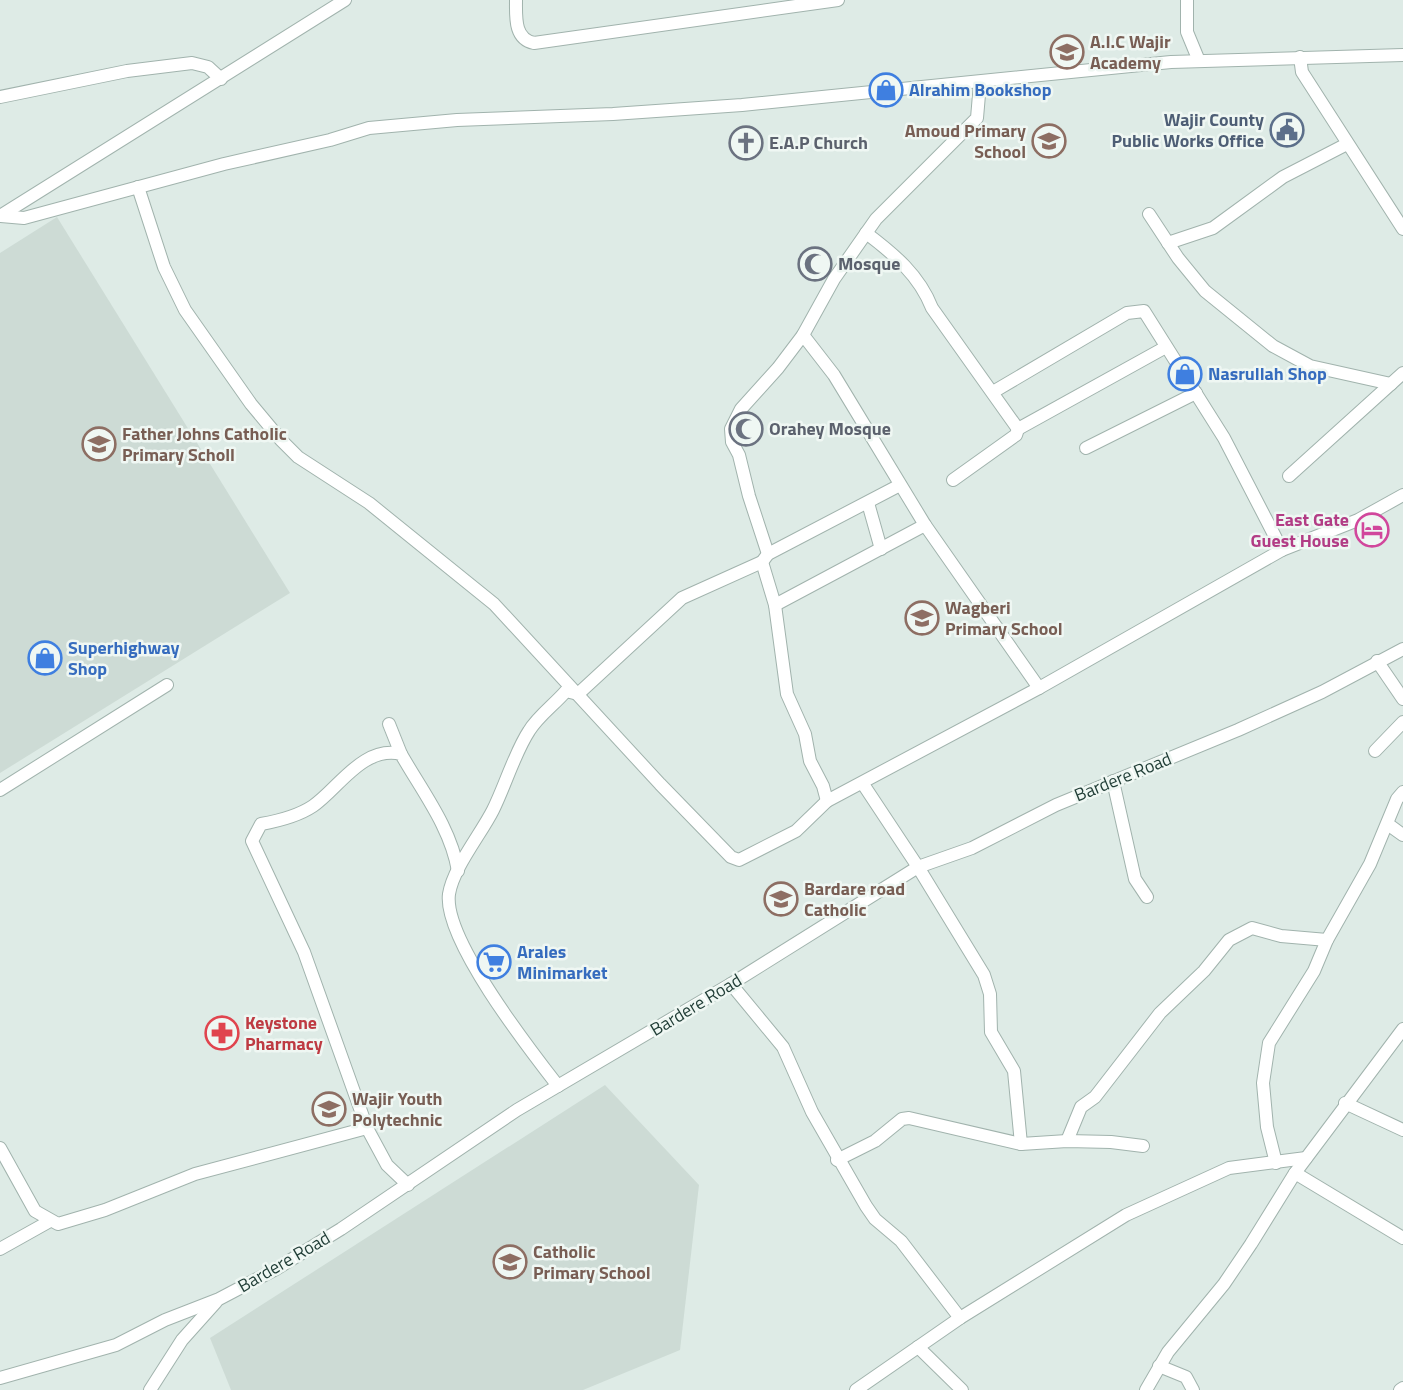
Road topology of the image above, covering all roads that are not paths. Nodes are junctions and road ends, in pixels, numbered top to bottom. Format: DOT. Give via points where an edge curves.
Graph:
graph roads {
  1 [pos="345,0"];
  2 [pos="516,0"];
  3 [pos="838,0"];
  4 [pos="1187,0"];
  5 [pos="1187,32"];
  6 [pos="1403,55"];
  7 [pos="1300,57"];
  8 [pos="1199,61"];
  9 [pos="1171,62"];
  10 [pos="221,79"];
  11 [pos="980,83"];
  12 [pos="0,97"];
  13 [pos="1347,144"];
  14 [pos="138,187"];
  15 [pos="1149,214"];
  16 [pos="1,216"];
  17 [pos="1403,230"];
  18 [pos="866,233"];
  19 [pos="1168,243"];
  20 [pos="803,335"];
  21 [pos="1166,347"];
  22 [pos="1403,373"];
  23 [pos="1391,384"];
  24 [pos="993,392"];
  25 [pos="1196,393"];
  26 [pos="1018,429"];
  27 [pos="1086,448"];
  28 [pos="1289,476"];
  29 [pos="953,480"];
  30 [pos="900,485"];
  31 [pos="1403,495"];
  32 [pos="868,502"];
  33 [pos="925,525"];
  34 [pos="881,549"];
  35 [pos="1282,550"];
  36 [pos="765,558"];
  37 [pos="775,605"];
  38 [pos="1403,649"];
  39 [pos="1377,661"];
  40 [pos="168,685"];
  41 [pos="1039,688"];
  42 [pos="578,694"];
  43 [pos="1403,699"];
  44 [pos="1403,722"];
  45 [pos="389,724"];
  46 [pos="1375,751"];
  47 [pos="401,753"];
  48 [pos="1113,781"];
  49 [pos="862,784"];
  50 [pos="0,790"];
  51 [pos="1403,792"];
  52 [pos="827,801"];
  53 [pos="1389,825"];
  54 [pos="1403,835"];
  55 [pos="918,867"];
  56 [pos="458,871"];
  57 [pos="1147,897"];
  58 [pos="1327,940"];
  59 [pos="731,984"];
  60 [pos="1403,1029"];
  61 [pos="558,1086"];
  62 [pos="1345,1104"];
  63 [pos="367,1128"];
  64 [pos="1403,1130"];
  65 [pos="1067,1141"];
  66 [pos="1021,1144"];
  67 [pos="1143,1146"];
  68 [pos="0,1148"];
  69 [pos="1306,1158"];
  70 [pos="837,1160"];
  71 [pos="1276,1163"];
  72 [pos="1295,1173"];
  73 [pos="408,1185"];
  74 [pos="50,1221"];
  75 [pos="1403,1238"];
  76 [pos="0,1249"];
  77 [pos="219,1299"];
  78 [pos="960,1318"];
  79 [pos="918,1347"];
  80 [pos="1159,1366"];
  81 [pos="0,1378"];
  82 [pos="150,1390"];
  83 [pos="856,1390"];
  84 [pos="962,1390"];
  85 [pos="1146,1390"];
  86 [pos="1193,1390"];
  1 -- 10 [label="street"];
  2 -- 3 [label="street" via="519,34 534,43"];
  4 -- 5 [label="street"];
  5 -- 8 [label="street"];
  5 -- 9 [label="street"];
  6 -- 7 [label="street"];
  7 -- 8 [label="street"];
  7 -- 13 [label="street" via="1302,72"];
  8 -- 9 [label="street"];
  9 -- 11 [label="street"];
  10 -- 12 [label="street" via="208,67 192,63 127,71"];
  10 -- 16 [label="street"];
  11 -- 14 [label="street" via="613,114 369,128"];
  11 -- 18 [label="street" via="976,118"];
  13 -- 17 [label="street"];
  13 -- 19 [label="street" via="1283,177 1206,232"];
  14 -- 16 [label="street" via="24,218"];
  14 -- 42 [label="street" via="154,241 185,310 281,440 298,457 369,503 494,604"];
  15 -- 19 [label="street"];
  18 -- 20 [label="street" via="834,279"];
  18 -- 24 [label="street" via="908,267 932,308"];
  19 -- 23 [label="street" via="1205,291 1273,346 1310,366"];
  20 -- 30 [label="street" via="834,375"];
  20 -- 36 [label="street" via="741,409 731,429"];
  21 -- 24 [label="street" via="1149,317 1136,310"];
  21 -- 25 [label="street"];
  21 -- 26 [label="street"];
  22 -- 23 [label="street"];
  23 -- 28 [label="street"];
  24 -- 26 [label="street"];
  25 -- 27 [label="street"];
  25 -- 35 [label="street"];
  26 -- 29 [label="street" via="1016,435"];
  30 -- 32 [label="street"];
  30 -- 33 [label="street"];
  31 -- 35 [label="street" via="1358,520"];
  32 -- 34 [label="street"];
  32 -- 36 [label="street"];
  33 -- 34 [label="street"];
  33 -- 41 [label="street"];
  34 -- 37 [label="street"];
  35 -- 41 [label="street"];
  36 -- 37 [label="street"];
  36 -- 42 [label="street" via="682,598"];
  37 -- 52 [label="street" via="787,694"];
  38 -- 39 [label="street, Bardere Road"];
  39 -- 43 [label="street"];
  39 -- 48 [label="street, Bardere Road" via="1347,680 1270,716"];
  40 -- 50 [label="street"];
  41 -- 49 [label="street"];
  42 -- 52 [label="street" via="731,857 739,860 796,831"];
  42 -- 56 [label="street" via="566,691 529,731 498,800"];
  44 -- 46 [label="street"];
  45 -- 47 [label="street"];
  47 -- 56 [label="street" via="438,817"];
  47 -- 63 [label="street" via="392,752 350,770 301,813 261,824 252,841 304,952"];
  48 -- 55 [label="street, Bardere Road" via="972,848"];
  48 -- 57 [label="street" via="1135,879"];
  49 -- 52 [label="street"];
  49 -- 55 [label="street"];
  51 -- 53 [label="street"];
  53 -- 54 [label="street"];
  53 -- 58 [label="street"];
  55 -- 59 [label="street, Bardere Road"];
  55 -- 66 [label="street" via="988,986 991,1032 1014,1071 1017,1084"];
  56 -- 61 [label="street" via="449,897 471,960 514,1028"];
  58 -- 65 [label="street" via="1281,936 1252,928 1229,940 1204,971 1160,1013 1095,1097 1081,1107"];
  58 -- 71 [label="street" via="1314,971 1273,1034 1266,1053 1263,1083 1267,1127"];
  59 -- 61 [label="street, Bardere Road"];
  59 -- 70 [label="street" via="783,1047"];
  60 -- 62 [label="street"];
  61 -- 73 [label="street, Bardere Road" via="498,1122"];
  62 -- 64 [label="street"];
  62 -- 69 [label="street"];
  63 -- 73 [label="street" via="387,1165"];
  63 -- 74 [label="street" via="195,1173 68,1222"];
  65 -- 66 [label="street"];
  65 -- 67 [label="street"];
  66 -- 70 [label="street" via="909,1118"];
  68 -- 74 [label="street" via="30,1203"];
  69 -- 71 [label="street"];
  69 -- 72 [label="street"];
  70 -- 78 [label="street" via="875,1219 901,1241"];
  71 -- 78 [label="street" via="1219,1171 1137,1210"];
  72 -- 75 [label="street"];
  72 -- 80 [label="street" via="1224,1284"];
  73 -- 77 [label="street, Bardere Road" via="276,1269"];
  74 -- 76 [label="street"];
  77 -- 81 [label="street, Bardere Road" via="116,1345"];
  77 -- 82 [label="street" via="182,1340"];
  78 -- 79 [label="street"];
  79 -- 83 [label="street"];
  79 -- 84 [label="street"];
  80 -- 85 [label="street"];
  80 -- 86 [label="street" via="1186,1377"];
}
